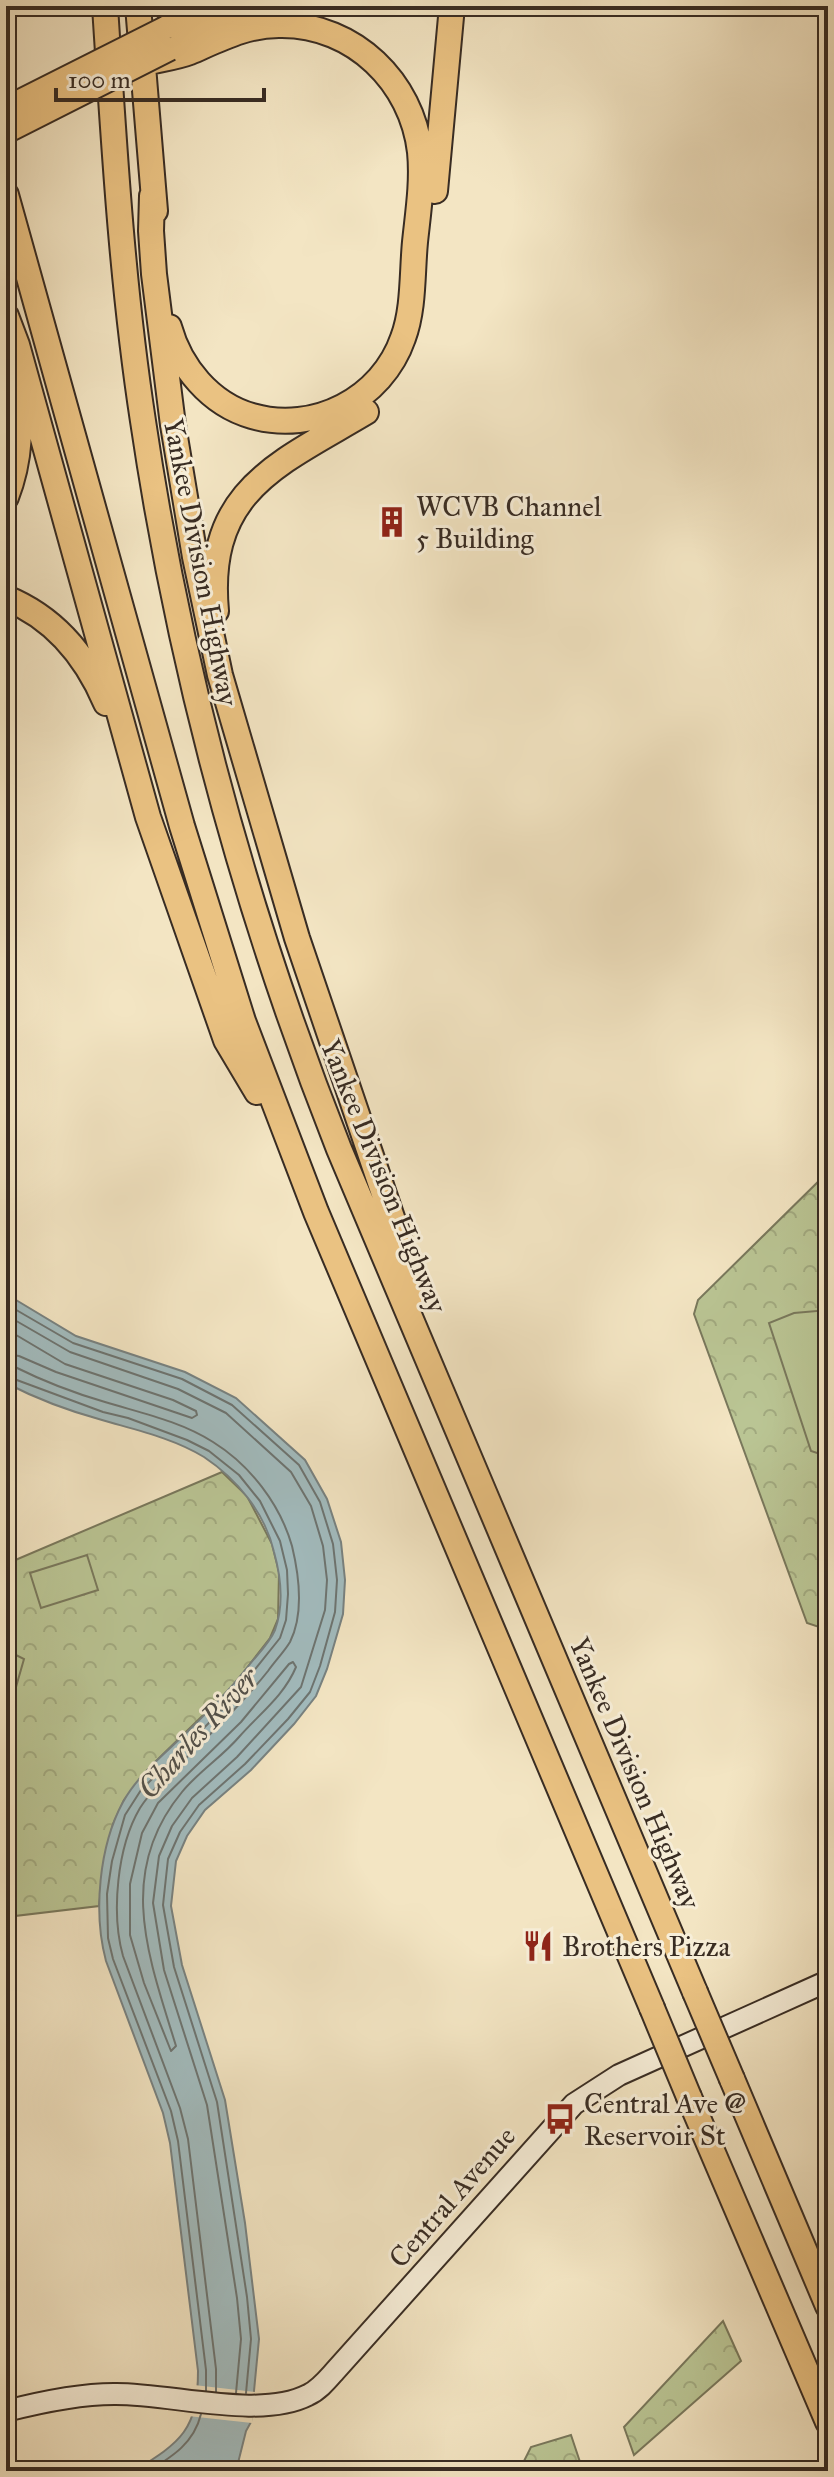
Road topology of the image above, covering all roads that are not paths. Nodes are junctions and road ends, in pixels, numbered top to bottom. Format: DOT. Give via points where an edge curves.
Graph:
graph roads {
  1 [pos="105,6"];
  2 [pos="138,6"];
  3 [pos="209,6"];
  4 [pos="257,6"];
  5 [pos="452,6"];
  6 [pos="169,45"];
  7 [pos="145,62"];
  8 [pos="6,108"];
  9 [pos="6,132"];
  10 [pos="6,195"];
  11 [pos="152,196"];
  12 [pos="6,316"];
  13 [pos="6,330"];
  14 [pos="6,497"];
  15 [pos="6,598"];
  16 [pos="235,720"];
  17 [pos="134,774"];
  18 [pos="291,1149"];
  19 [pos="425,1356"];
  20 [pos="828,1981"];
  21 [pos="828,2306"];
  22 [pos="6,2411"];
  23 [pos="828,2422"];
  1 -- 19 [label="highway, Yankee Division Highway" via="136,370 159,520 195,693 236,851 285,1007"];
  2 -- 11 [label="highway"];
  3 -- 6 [label="main road"];
  4 -- 6 [label="main road"];
  5 -- 16 [label="highway" via="418,343 405,371 380,401 272,468 232,514 219,556 215,601"];
  6 -- 7 [label="highway, bridge"];
  6 -- 8 [label="main road, bridge"];
  6 -- 11 [label="highway" via="254,27 306,27 351,43 397,88 417,136 421,179 407,324 384,373 352,402 299,420 249,416 212,395 186,366 172,336"];
  7 -- 9 [label="main road, bridge"];
  10 -- 18 [label="highway" via="211,925"];
  11 -- 16 [label="highway" via="158,308 180,475 205,610"];
  12 -- 17 [label="highway"];
  13 -- 14 [label="highway" via="20,426 18,457"];
  15 -- 17 [label="highway" via="43,618 75,648 102,695"];
  16 -- 19 [label="highway" via="305,964 400,1241"];
  17 -- 18 [label="highway" via="226,1040"];
  18 -- 23 [label="highway, bridge"];
  19 -- 21 [label="highway, Yankee Division Highway, bridge"];
  20 -- 22 [label="main road, Central Avenue" via="619,2075 583,2097 312,2393 254,2406 141,2394 92,2395"];
}
